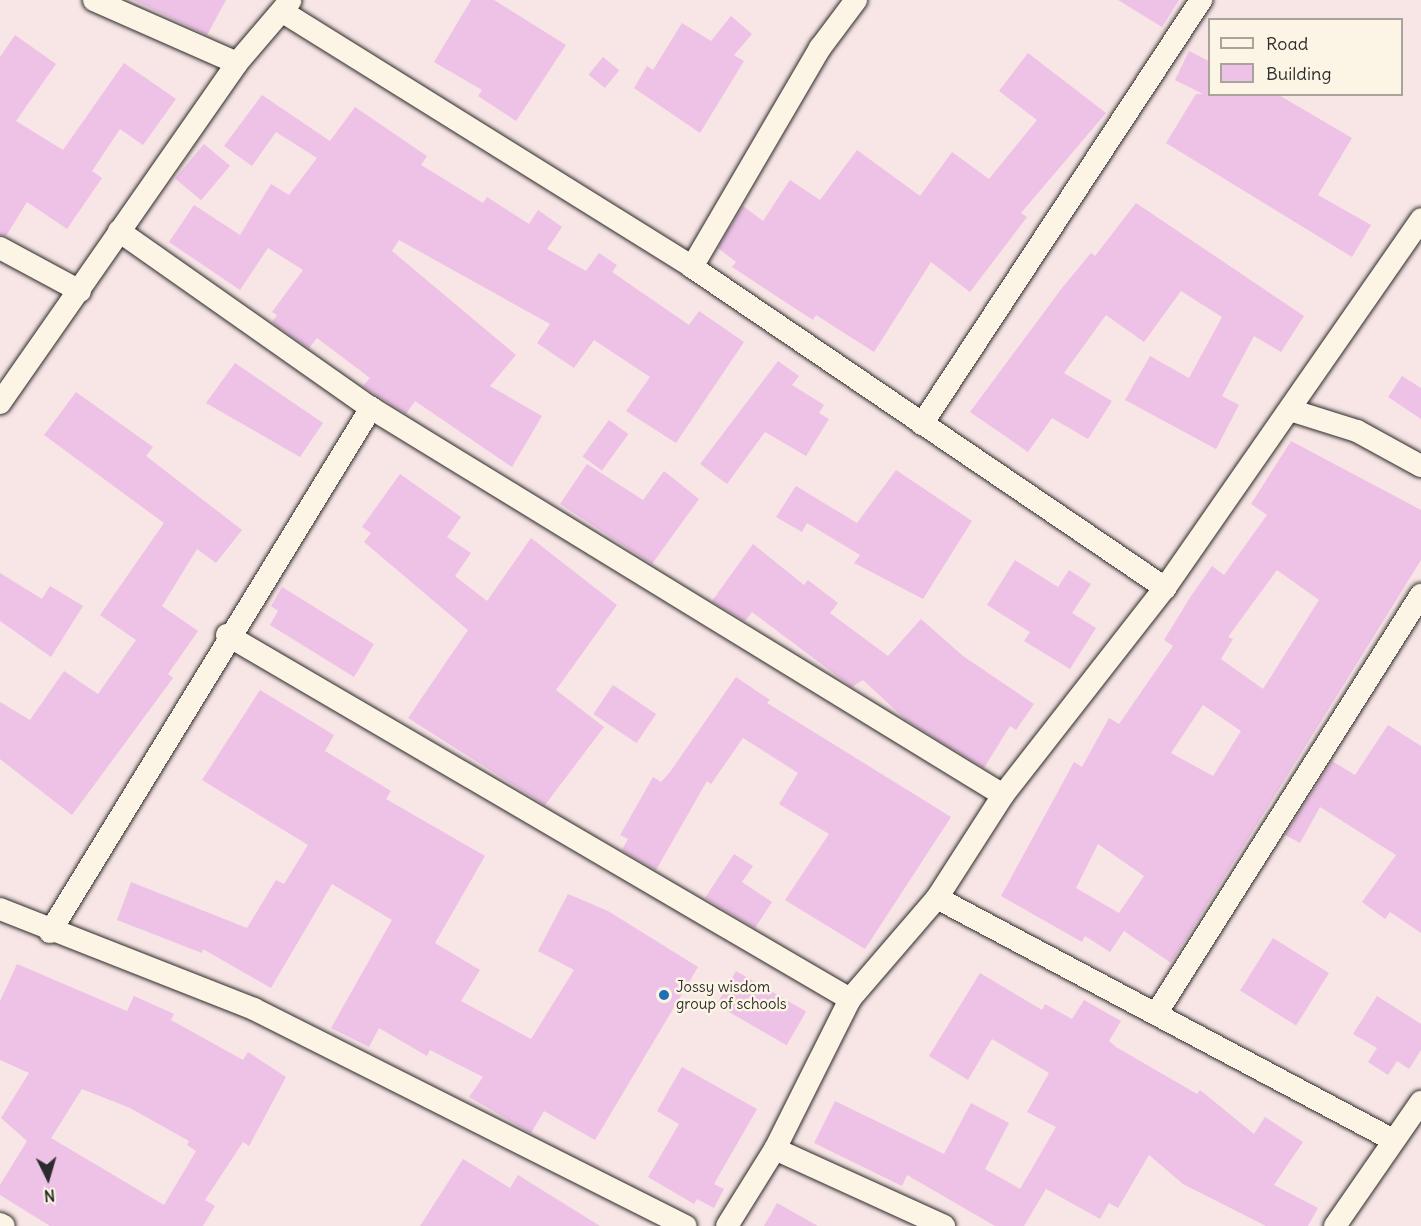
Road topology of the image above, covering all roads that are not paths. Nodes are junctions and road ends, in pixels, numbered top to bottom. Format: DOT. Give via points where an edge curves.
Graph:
graph roads {
  1 [pos="94,0"];
  2 [pos="856,0"];
  3 [pos="1201,0"];
  4 [pos="287,6"];
  5 [pos="237,63"];
  6 [pos="1421,219"];
  7 [pos="119,231"];
  8 [pos="0,248"];
  9 [pos="692,267"];
  10 [pos="80,291"];
  11 [pos="0,403"];
  12 [pos="371,408"];
  13 [pos="1290,410"];
  14 [pos="922,424"];
  15 [pos="1421,466"];
  16 [pos="1165,588"];
  17 [pos="1421,596"];
  18 [pos="227,634"];
  19 [pos="1003,795"];
  20 [pos="937,898"];
  21 [pos="0,909"];
  22 [pos="50,932"];
  23 [pos="850,999"];
  24 [pos="1156,1014"];
  25 [pos="1421,1102"];
  26 [pos="1393,1140"];
  27 [pos="775,1149"];
  28 [pos="0,1224"];
  29 [pos="4,1226"];
  30 [pos="685,1226"];
  31 [pos="727,1226"];
  32 [pos="944,1226"];
  33 [pos="1335,1226"];
  1 -- 5 [label="street"];
  2 -- 9 [label="street" via="820,48"];
  3 -- 14 [label="street"];
  4 -- 5 [label="street"];
  4 -- 9 [label="street"];
  5 -- 7 [label="street"];
  6 -- 13 [label="street"];
  7 -- 10 [label="street"];
  7 -- 12 [label="street"];
  8 -- 10 [label="street"];
  9 -- 14 [label="street"];
  10 -- 11 [label="street"];
  12 -- 18 [label="street"];
  12 -- 19 [label="street"];
  13 -- 15 [label="street" via="1357,431"];
  13 -- 16 [label="street"];
  14 -- 16 [label="street"];
  16 -- 19 [label="street"];
  17 -- 24 [label="street"];
  18 -- 22 [label="street"];
  18 -- 23 [label="street"];
  19 -- 20 [label="street"];
  20 -- 23 [label="street"];
  20 -- 24 [label="street"];
  21 -- 22 [label="street"];
  22 -- 30 [label="street" via="254,1010"];
  23 -- 27 [label="street"];
  24 -- 26 [label="street"];
  25 -- 26 [label="street"];
  26 -- 33 [label="street"];
  27 -- 31 [label="street"];
  27 -- 32 [label="street"];
  28 -- 29 [label="street"];
}
